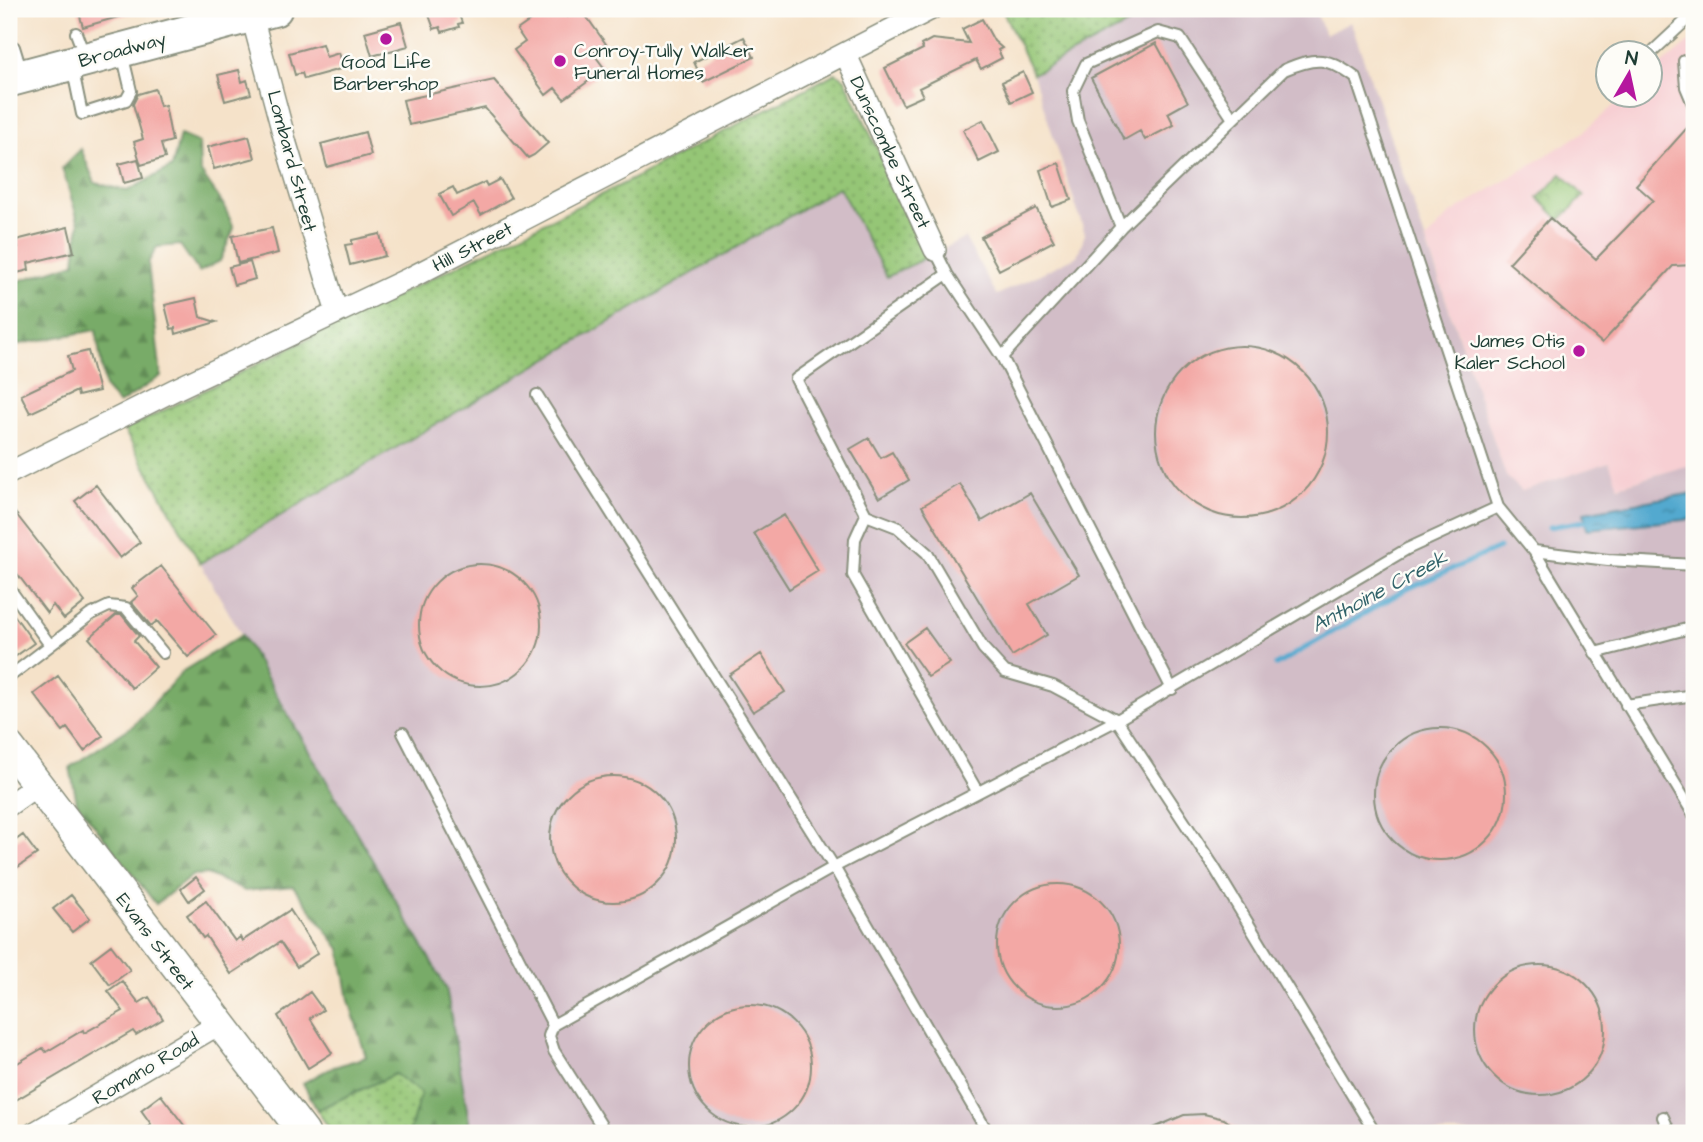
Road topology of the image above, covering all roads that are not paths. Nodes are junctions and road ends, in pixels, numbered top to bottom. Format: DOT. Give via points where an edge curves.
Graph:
graph roads {
  1 [pos="931,9"];
  2 [pos="260,10"];
  3 [pos="1694,13"];
  4 [pos="1664,41"];
  5 [pos="121,50"];
  6 [pos="78,52"];
  7 [pos="846,55"];
  8 [pos="1684,61"];
  9 [pos="15,68"];
  10 [pos="1694,106"];
  11 [pos="1233,119"];
  12 [pos="1121,227"];
  13 [pos="935,250"];
  14 [pos="947,274"];
  15 [pos="337,313"];
  16 [pos="1002,357"];
  17 [pos="537,395"];
  18 [pos="9,473"];
  19 [pos="1498,507"];
  20 [pos="866,515"];
  21 [pos="1534,551"];
  22 [pos="1694,565"];
  23 [pos="9,588"];
  24 [pos="1694,627"];
  25 [pos="50,645"];
  26 [pos="163,653"];
  27 [pos="1595,653"];
  28 [pos="9,677"];
  29 [pos="1171,689"];
  30 [pos="1694,695"];
  31 [pos="1626,705"];
  32 [pos="1117,720"];
  33 [pos="403,733"];
  34 [pos="9,747"];
  35 [pos="37,785"];
  36 [pos="977,791"];
  37 [pos="9,805"];
  38 [pos="1694,815"];
  39 [pos="834,867"];
  40 [pos="219,1024"];
  41 [pos="553,1025"];
  42 [pos="1663,1117"];
  43 [pos="34,1133"];
  44 [pos="304,1133"];
  45 [pos="606,1133"];
  46 [pos="988,1133"];
  47 [pos="1376,1133"];
  48 [pos="1670,1133"];
  1 -- 7 [label="street, Hill Street"];
  2 -- 5 [label="main road, Broadway"];
  2 -- 15 [label="street, Lombard Street" via="286,144"];
  3 -- 4 [label="lane"];
  5 -- 6 [label="main road, Broadway"];
  5 -- 6 [label="lane" via="131,91 126,100 82,114"];
  6 -- 9 [label="main road, Broadway"];
  7 -- 13 [label="street, Dunscombe Street"];
  7 -- 15 [label="street, Hill Street"];
  8 -- 10 [label="lane" via="1686,87"];
  11 -- 12 [label="lane"];
  11 -- 12 [label="lane" via="1180,38 1158,32 1086,64 1073,91 1077,121"];
  11 -- 19 [label="lane" via="1284,70 1309,59 1334,62 1356,78"];
  12 -- 16 [label="lane"];
  13 -- 14 [label="lane"];
  14 -- 16 [label="lane"];
  14 -- 20 [label="lane" via="796,379"];
  15 -- 18 [label="street, Hill Street"];
  16 -- 29 [label="lane"];
  17 -- 39 [label="lane"];
  19 -- 21 [label="lane"];
  19 -- 29 [label="lane" via="1407,549"];
  20 -- 32 [label="lane" via="897,527 927,553 983,648 1005,671 1053,686"];
  20 -- 36 [label="lane" via="855,539 853,575"];
  21 -- 22 [label="lane"];
  21 -- 27 [label="lane"];
  23 -- 25 [label="lane"];
  24 -- 27 [label="lane"];
  25 -- 26 [label="lane" via="109,606 126,608"];
  25 -- 28 [label="lane"];
  27 -- 31 [label="lane"];
  29 -- 32 [label="lane"];
  30 -- 31 [label="lane"];
  31 -- 38 [label="lane"];
  32 -- 36 [label="lane"];
  32 -- 47 [label="lane" via="1214,867"];
  33 -- 41 [label="lane"];
  34 -- 35 [label="street, Evans Street"];
  35 -- 37 [label="street"];
  35 -- 40 [label="street, Evans Street"];
  36 -- 39 [label="lane"];
  39 -- 41 [label="lane"];
  39 -- 46 [label="lane"];
  40 -- 43 [label="street, Romano Road"];
  40 -- 44 [label="street, Evans Street"];
  41 -- 45 [label="lane" via="549,1036 554,1051"];
  42 -- 48 [label="lane"];
}
